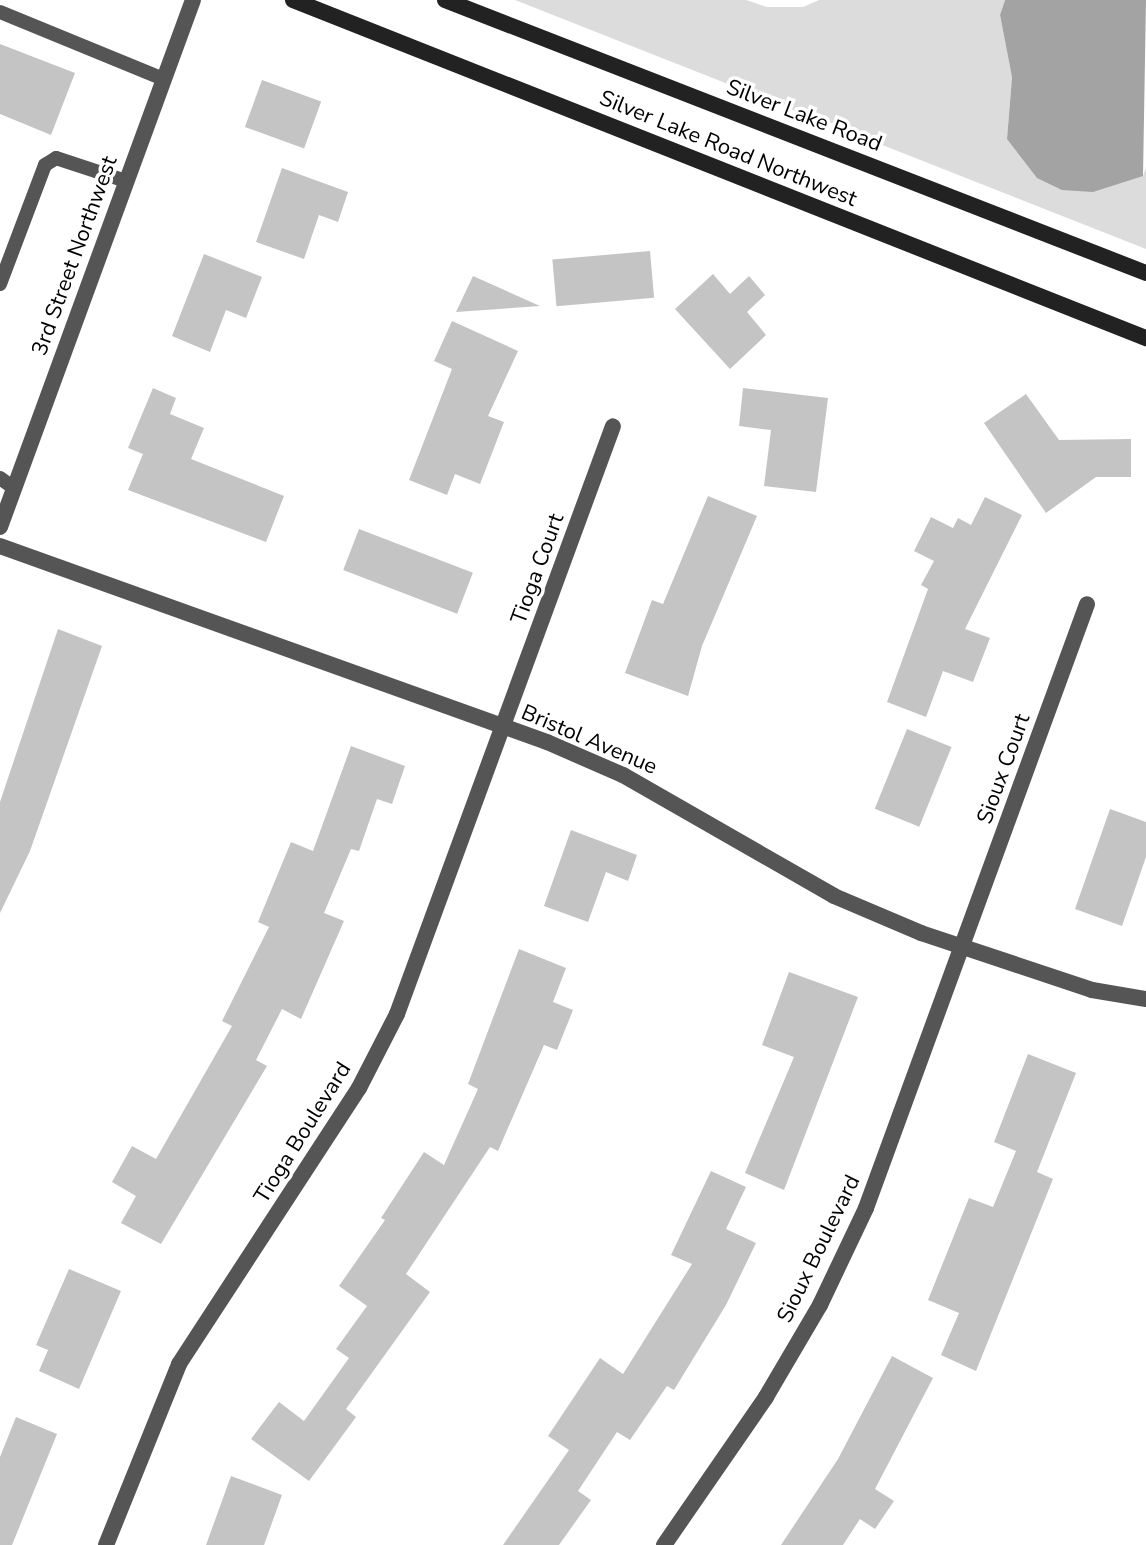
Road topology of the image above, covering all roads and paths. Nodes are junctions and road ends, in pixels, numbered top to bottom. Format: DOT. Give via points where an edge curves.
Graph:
graph roads {
  1 [pos="193,0"];
  2 [pos="293,0"];
  3 [pos="445,0"];
  4 [pos="0,12"];
  5 [pos="163,79"];
  6 [pos="126,181"];
  7 [pos="1146,273"];
  8 [pos="0,284"];
  9 [pos="1146,338"];
  10 [pos="613,426"];
  11 [pos="7,483"];
  12 [pos="0,527"];
  13 [pos="0,546"];
  14 [pos="1087,604"];
  15 [pos="505,727"];
  16 [pos="963,947"];
  17 [pos="1146,999"];
  18 [pos="106,1545"];
  19 [pos="664,1545"];
  1 -- 5 [label="street, 3rd Street Northwest"];
  2 -- 9 [label="main road, Silver Lake Road Northwest"];
  3 -- 7 [label="main road, Silver Lake Road"];
  4 -- 5 [label="lane"];
  5 -- 6 [label="street, 3rd Street Northwest"];
  6 -- 8 [label="lane" via="56,158 45,165"];
  6 -- 11 [label="street, 3rd Street Northwest"];
  10 -- 15 [label="street, Tioga Court"];
  11 -- 12 [label="street, 3rd Street Northwest"];
  13 -- 15 [label="street, Bristol Avenue"];
  14 -- 16 [label="street, Sioux Court"];
  15 -- 16 [label="street, Bristol Avenue" via="623,775 834,896"];
  15 -- 18 [label="street, Tioga Boulevard" via="397,1014 359,1088 179,1364"];
  16 -- 17 [label="street, Bristol Avenue" via="1092,990"];
  16 -- 19 [label="street, Sioux Boulevard" via="866,1208 820,1305 766,1397"];
}
